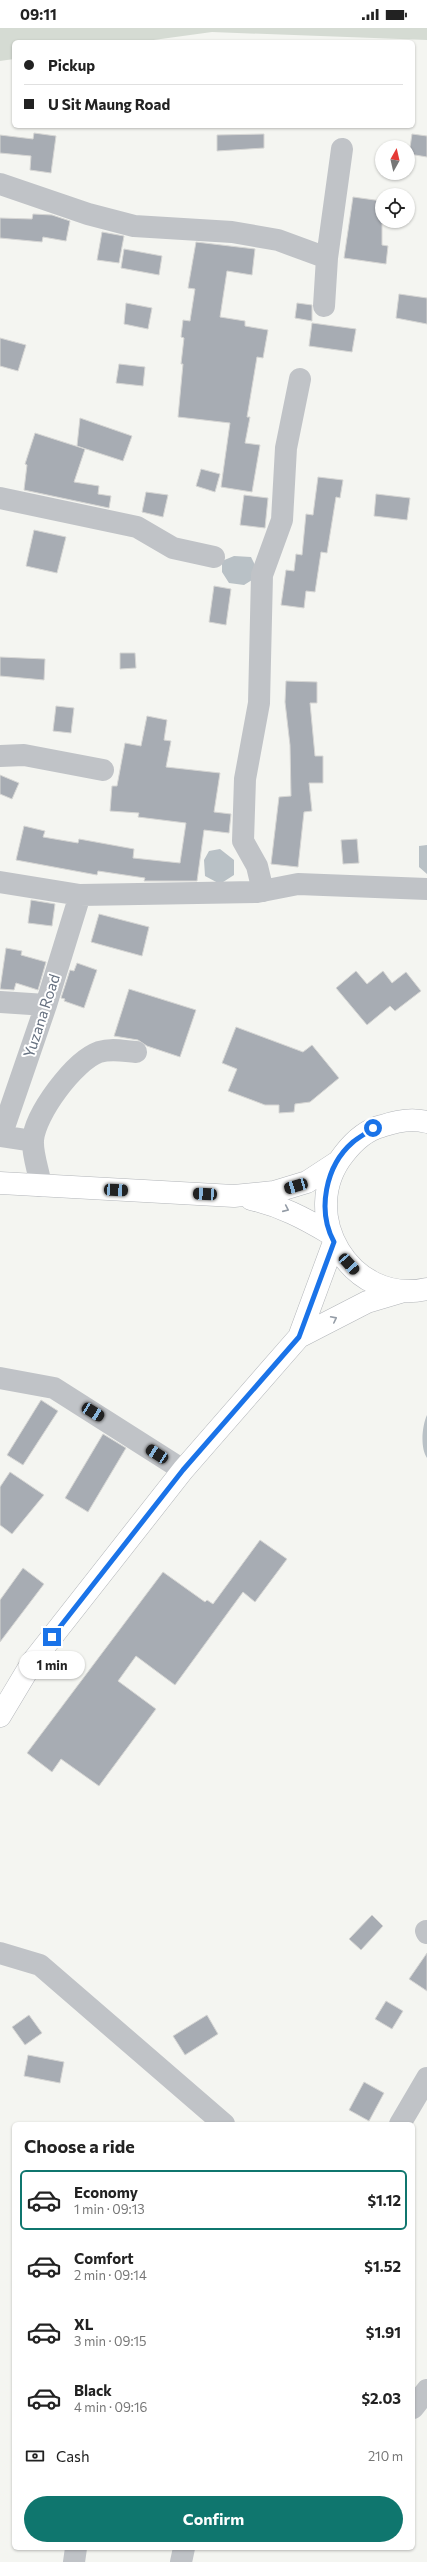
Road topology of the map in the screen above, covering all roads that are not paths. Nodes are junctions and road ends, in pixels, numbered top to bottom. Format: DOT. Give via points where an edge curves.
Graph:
graph roads {
  1 [pos="342,149"];
  2 [pos="0,184"];
  3 [pos="327,258"];
  4 [pos="324,306"];
  5 [pos="300,379"];
  6 [pos="0,498"];
  7 [pos="214,557"];
  8 [pos="0,756"];
  9 [pos="103,770"];
  10 [pos="0,882"];
  11 [pos="427,889"];
  12 [pos="263,891"];
  13 [pos="80,895"];
  14 [pos="0,1002"];
  15 [pos="46,1005"];
  16 [pos="136,1052"];
  17 [pos="426,1121"];
  18 [pos="33,1141"];
  19 [pos="336,1163"];
  20 [pos="0,1183"];
  21 [pos="41,1186"];
  22 [pos="234,1196"];
  23 [pos="332,1238"];
  24 [pos="427,1289"];
  25 [pos="404,1291"];
  26 [pos="299,1337"];
  27 [pos="0,1378"];
  28 [pos="183,1470"];
  29 [pos="0,1716"];
  30 [pos="0,1953"];
  31 [pos="427,2078"];
  32 [pos="218,2122"];
  33 [pos="401,2122"];
  34 [pos="427,2390"];
  35 [pos="415,2405"];
  36 [pos="76,2550"];
  37 [pos="184,2550"];
  38 [pos="74,2562"];
  39 [pos="182,2562"];
  1 -- 3 [label="street"];
  2 -- 3 [label="street" via="88,214 134,226 232,232 278,240"];
  3 -- 4 [label="street"];
  5 -- 12 [label="street" via="286,448 282,520 262,575 259,703 245,779 243,841 257,866"];
  6 -- 7 [label="street" via="137,527 173,548"];
  8 -- 9 [label="street" via="24,755"];
  10 -- 13 [label="street"];
  11 -- 12 [label="street" via="298,884"];
  12 -- 13 [label="street"];
  13 -- 15 [label="street, Yuzana Road"];
  14 -- 15 [label="street"];
  15 -- 18 [label="street, Yuzana Road" via="1,1136"];
  16 -- 18 [label="street" via="114,1049 98,1053 83,1064 63,1082 46,1106 37,1124"];
  17 -- 19 [label="main road" via="399,1121 373,1128 352,1143"];
  18 -- 21 [label="street"];
  19 -- 22 [label="main road" via="307,1182 274,1192"];
  19 -- 23 [label="main road" via="327,1186 325,1210"];
  20 -- 21 [label="main road"];
  21 -- 22 [label="main road"];
  22 -- 23 [label="main road, one-way" via="276,1205 301,1216"];
  23 -- 25 [label="main road" via="341,1255 357,1272 378,1284"];
  23 -- 26 [label="main road"];
  24 -- 25 [label="main road"];
  26 -- 25 [label="main road, one-way" via="367,1302"];
  26 -- 28 [label="main road"];
  27 -- 28 [label="street" via="54,1388"];
  28 -- 29 [label="main road" via="33,1661"];
  30 -- 32 [label="street" via="40,1965"];
  31 -- 33 [label="street"];
  34 -- 35 [label="street"];
  36 -- 38 [label="street"];
  37 -- 39 [label="street"];
}
